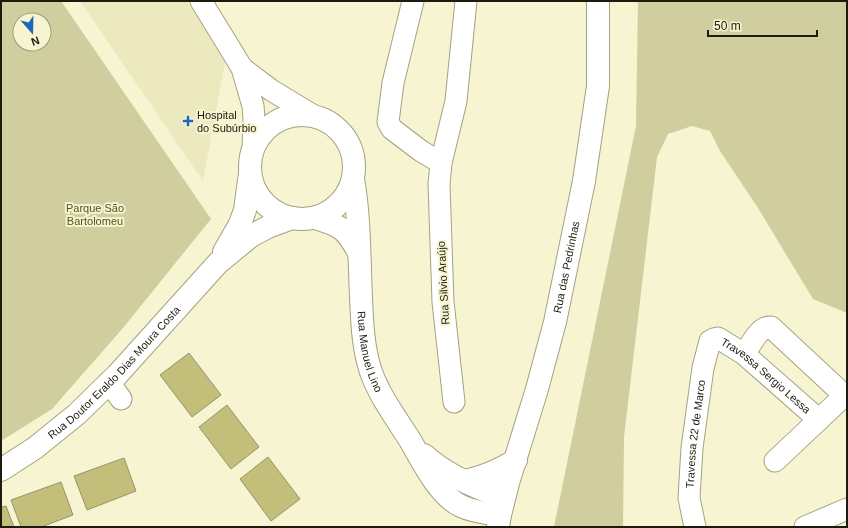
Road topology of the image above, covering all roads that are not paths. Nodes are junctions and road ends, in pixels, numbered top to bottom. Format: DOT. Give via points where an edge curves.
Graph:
graph roads {
  1 [pos="201,1"];
  2 [pos="413,1"];
  3 [pos="466,1"];
  4 [pos="598,1"];
  5 [pos="242,68"];
  6 [pos="314,116"];
  7 [pos="253,150"];
  8 [pos="441,163"];
  9 [pos="250,172"];
  10 [pos="353,179"];
  11 [pos="292,218"];
  12 [pos="316,218"];
  13 [pos="359,254"];
  14 [pos="218,263"];
  15 [pos="710,341"];
  16 [pos="744,354"];
  17 [pos="454,402"];
  18 [pos="819,420"];
  19 [pos="410,441"];
  20 [pos="516,460"];
  21 [pos="775,461"];
  22 [pos="1,470"];
  23 [pos="465,481"];
  24 [pos="455,503"];
  25 [pos="847,509"];
  26 [pos="501,513"];
  27 [pos="467,527"];
  28 [pos="695,527"];
  29 [pos="805,527"];
  1 -- 5 [label="street"];
  2 -- 8 [label="street" via="393,83 388,122 392,129"];
  3 -- 8 [label="street, Rua Silvio Araújo" via="456,101"];
  4 -- 20 [label="main road, Rua das Pedrinhas" via="598,86 590,149 555,322"];
  5 -- 6 [label="street" via="271,90"];
  5 -- 7 [label="street" via="253,106"];
  6 -- 7 [label="main road" via="292,116 282,119 264,132"];
  6 -- 10 [label="main road" via="332,124 347,140 354,159"];
  7 -- 9 [label="main road"];
  8 -- 17 [label="street, Rua Silvio Araújo" via="439,190 443,302"];
  9 -- 11 [label="main road" via="256,190 267,206 283,216"];
  9 -- 14 [label="main road, Rua Doutor Eraldo Dias Moura Costa" via="245,210"];
  10 -- 12 [label="main road" via="347,194 336,208"];
  10 -- 13 [label="main road, Rua Manuel Lino" via="357,203"];
  11 -- 12 [label="main road"];
  11 -- 14 [label="main road, Rua Doutor Eraldo Dias Moura Costa" via="251,236"];
  12 -- 13 [label="main road, Rua Manuel Lino" via="333,223 344,230"];
  13 -- 19 [label="main road, Rua Manuel Lino" via="366,356 376,386"];
  14 -- 22 [label="main road, Rua Doutor Eraldo Dias Moura Costa" via="115,391 71,419 35,448"];
  15 -- 16 [label="street, Travessa Sergio Lessa" via="718,338"];
  15 -- 28 [label="street, Travessa 22 de Marco" via="703,368 692,448 689,498"];
  16 -- 18 [label="street, Travessa Sergio Lessa"];
  16 -- 18 [label="street" via="762,329 766,326 771,327 841,390 843,397"];
  18 -- 21 [label="street"];
  19 -- 23 [label="main road, Rua Manuel Lino" via="438,466"];
  19 -- 24 [label="main road, Rua Manuel Lino" via="427,471"];
  20 -- 23 [label="main road" via="490,474"];
  20 -- 26 [label="main road, Rua das Pedrinhas"];
  23 -- 26 [label="main road, Rua Manuel Lino" via="490,492"];
  24 -- 26 [label="main road, Rua Manuel Lino" via="470,510"];
  24 -- 27 [label="main road"];
  25 -- 29 [label="street"];
}
